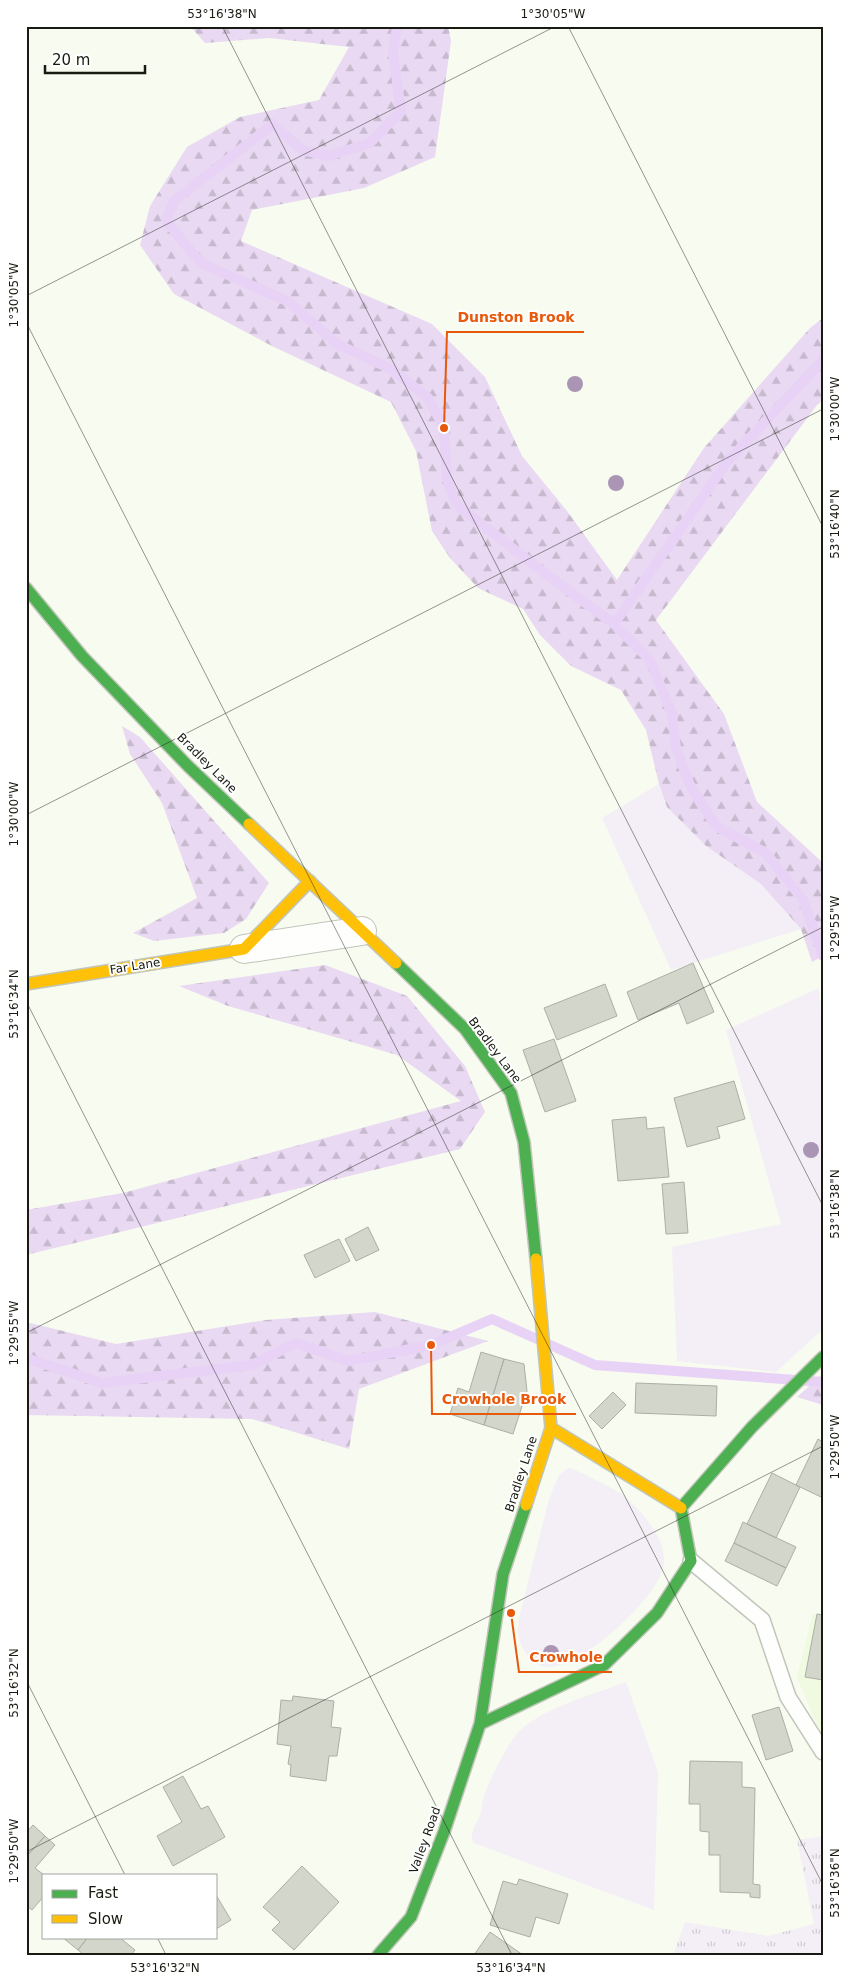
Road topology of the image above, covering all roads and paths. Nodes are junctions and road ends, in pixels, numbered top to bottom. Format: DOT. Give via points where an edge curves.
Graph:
graph roads {
  1 [pos="26,588"];
  2 [pos="310,881"];
  3 [pos="362,931"];
  4 [pos="244,949"];
  5 [pos="26,984"];
  6 [pos="823,1357"];
  7 [pos="551,1428"];
  8 [pos="681,1508"];
  9 [pos="691,1561"];
  10 [pos="480,1724"];
  11 [pos="823,1752"];
  12 [pos="378,1955"];
  1 -- 2 [label="main road, Bradley Lane" via="82,656 188,766"];
  2 -- 3 [label="main road, Bradley Lane"];
  2 -- 4 [label="main road"];
  3 -- 4 [label="street, Far Lane"];
  3 -- 7 [label="main road, Bradley Lane" via="465,1029 511,1093 524,1142"];
  4 -- 5 [label="main road, Far Lane"];
  6 -- 8 [label="main road" via="752,1427"];
  7 -- 8 [label="main road"];
  7 -- 10 [label="main road, Bradley Lane" via="503,1574"];
  8 -- 9 [label="main road"];
  9 -- 10 [label="main road" via="657,1613 604,1665"];
  9 -- 11 [label="lane" via="762,1620 788,1697"];
  10 -- 12 [label="main road, Valley Road" via="411,1917"];
}
